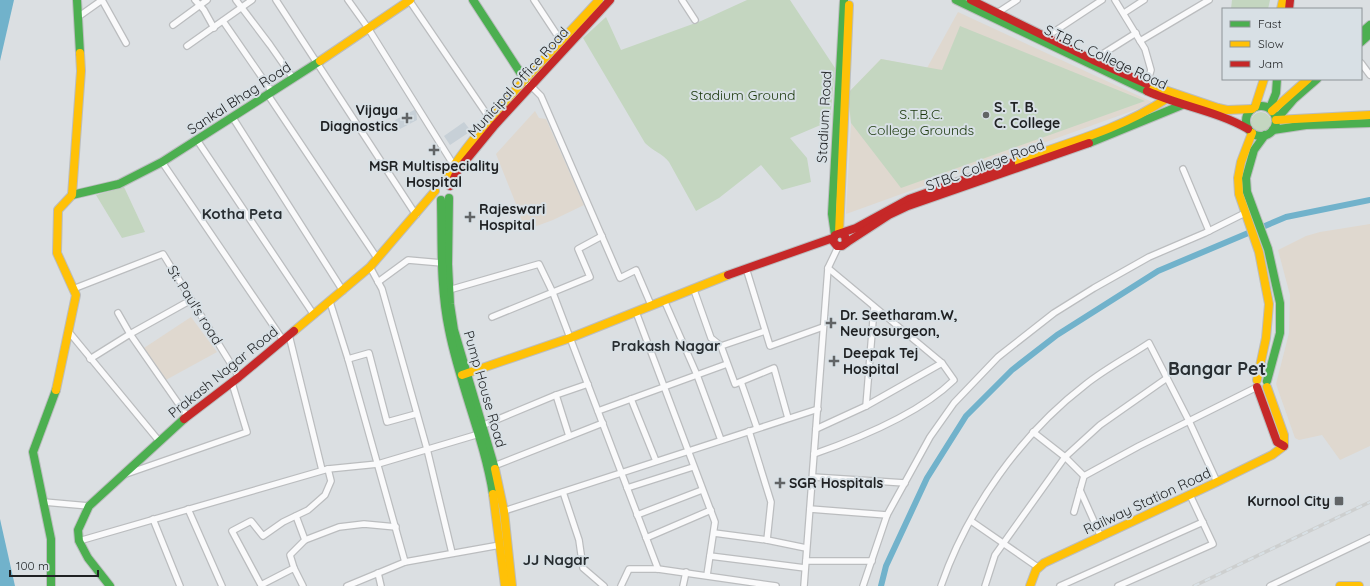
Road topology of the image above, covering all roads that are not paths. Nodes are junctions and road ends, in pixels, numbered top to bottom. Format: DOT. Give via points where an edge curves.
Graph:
graph roads {
  1 [pos="77,0"];
  2 [pos="102,0"];
  3 [pos="195,0"];
  4 [pos="207,0"];
  5 [pos="236,0"];
  6 [pos="252,0"];
  7 [pos="276,0"];
  8 [pos="348,0"];
  9 [pos="409,0"];
  10 [pos="473,0"];
  11 [pos="534,0"];
  12 [pos="599,0"];
  13 [pos="610,0"];
  14 [pos="682,0"];
  15 [pos="844,0"];
  16 [pos="849,0"];
  17 [pos="956,0"];
  18 [pos="971,0"];
  19 [pos="1017,0"];
  20 [pos="1102,0"];
  21 [pos="1116,0"];
  22 [pos="1144,0"];
  23 [pos="1209,0"];
  24 [pos="592,3"];
  25 [pos="199,5"];
  26 [pos="242,8"];
  27 [pos="997,13"];
  28 [pos="1124,13"];
  29 [pos="78,17"];
  30 [pos="223,20"];
  31 [pos="695,20"];
  32 [pos="173,25"];
  33 [pos="1370,25"];
  34 [pos="214,28"];
  35 [pos="368,28"];
  36 [pos="1362,32"];
  37 [pos="1136,34"];
  38 [pos="1370,34"];
  39 [pos="1046,37"];
  40 [pos="561,41"];
  41 [pos="1140,41"];
  42 [pos="1362,41"];
  43 [pos="126,43"];
  44 [pos="187,46"];
  45 [pos="1093,60"];
  46 [pos="317,63"];
  47 [pos="1362,64"];
  48 [pos="1370,75"];
  49 [pos="293,78"];
  50 [pos="1264,80"];
  51 [pos="1277,80"];
  52 [pos="1307,80"];
  53 [pos="1316,80"];
  54 [pos="528,83"];
  55 [pos="1147,84"];
  56 [pos="1173,92"];
  57 [pos="270,93"];
  58 [pos="1166,99"];
  59 [pos="1182,105"];
  60 [pos="1253,108"];
  61 [pos="1271,109"];
  62 [pos="1370,116"];
  63 [pos="233,118"];
  64 [pos="490,119"];
  65 [pos="1276,120"];
  66 [pos="1370,123"];
  67 [pos="1272,130"];
  68 [pos="1250,131"];
  69 [pos="1265,135"];
  70 [pos="197,140"];
  71 [pos="162,162"];
  72 [pos="453,164"];
  73 [pos="1183,169"];
  74 [pos="446,184"];
  75 [pos="435,191"];
  76 [pos="72,195"];
  77 [pos="445,199"];
  78 [pos="1245,213"];
  79 [pos="416,214"];
  80 [pos="1209,231"];
  81 [pos="837,235"];
  82 [pos="602,236"];
  83 [pos="842,245"];
  84 [pos="376,258"];
  85 [pos="442,264"];
  86 [pos="370,267"];
  87 [pos="746,268"];
  88 [pos="828,268"];
  89 [pos="378,282"];
  90 [pos="73,289"];
  91 [pos="449,290"];
  92 [pos="694,290"];
  93 [pos="343,291"];
  94 [pos="553,293"];
  95 [pos="191,300"];
  96 [pos="664,300"];
  97 [pos="330,302"];
  98 [pos="651,305"];
  99 [pos="874,308"];
  100 [pos="118,312"];
  101 [pos="636,312"];
  102 [pos="314,315"];
  103 [pos="492,317"];
  104 [pos="822,327"];
  105 [pos="765,331"];
  106 [pos="69,332"];
  107 [pos="130,334"];
  108 [pos="286,337"];
  109 [pos="570,338"];
  110 [pos="720,346"];
  111 [pos="90,359"];
  112 [pos="348,359"];
  113 [pos="727,364"];
  114 [pos="942,364"];
  115 [pos="465,374"];
  116 [pos="697,375"];
  117 [pos="240,377"];
  118 [pos="1167,378"];
  119 [pos="741,382"];
  120 [pos="232,383"];
  121 [pos="588,384"];
  122 [pos="1257,384"];
  123 [pos="1267,384"];
  124 [pos="665,386"];
  125 [pos="556,395"];
  126 [pos="631,399"];
  127 [pos="866,406"];
  128 [pos="818,409"];
  129 [pos="598,411"];
  130 [pos="416,414"];
  131 [pos="187,416"];
  132 [pos="788,418"];
  133 [pos="1189,421"];
  134 [pos="603,423"];
  135 [pos="484,425"];
  136 [pos="757,428"];
  137 [pos="816,429"];
  138 [pos="749,431"];
  139 [pos="1033,432"];
  140 [pos="479,434"];
  141 [pos="570,436"];
  142 [pos="721,440"];
  143 [pos="159,441"];
  144 [pos="1284,446"];
  145 [pos="427,449"];
  146 [pos="689,450"];
  147 [pos="814,454"];
  148 [pos="1065,457"];
  149 [pos="656,461"];
  150 [pos="378,464"];
  151 [pos="494,466"];
  152 [pos="693,467"];
  153 [pos="325,470"];
  154 [pos="621,472"];
  155 [pos="121,476"];
  156 [pos="1084,476"];
  157 [pos="813,477"];
  158 [pos="1218,482"];
  159 [pos="905,483"];
  160 [pos="628,488"];
  161 [pos="702,490"];
  162 [pos="1079,490"];
  163 [pos="563,492"];
  164 [pos="1190,495"];
  165 [pos="44,502"];
  166 [pos="89,506"];
  167 [pos="188,509"];
  168 [pos="711,510"];
  169 [pos="810,510"];
  170 [pos="504,511"];
  171 [pos="1074,512"];
  172 [pos="638,515"];
  173 [pos="887,515"];
  174 [pos="296,516"];
  175 [pos="153,518"];
  176 [pos="971,521"];
  177 [pos="1203,522"];
  178 [pos="396,527"];
  179 [pos="714,533"];
  180 [pos="1101,537"];
  181 [pos="646,538"];
  182 [pos="1370,538"];
  183 [pos="305,540"];
  184 [pos="766,540"];
  185 [pos="79,541"];
  186 [pos="1003,544"];
  187 [pos="500,545"];
  188 [pos="806,548"];
  189 [pos="452,553"];
  190 [pos="710,556"];
  191 [pos="872,560"];
  192 [pos="806,561"];
  193 [pos="405,562"];
  194 [pos="294,568"];
  195 [pos="805,568"];
  196 [pos="1039,568"];
  197 [pos="658,569"];
  198 [pos="686,572"];
  199 [pos="378,573"];
  200 [pos="707,575"];
  201 [pos="750,584"];
  202 [pos="51,586"];
  203 [pos="110,586"];
  204 [pos="180,586"];
  205 [pos="222,586"];
  206 [pos="304,586"];
  207 [pos="347,586"];
  208 [pos="381,586"];
  209 [pos="505,586"];
  210 [pos="512,586"];
  211 [pos="604,586"];
  212 [pos="621,586"];
  213 [pos="683,586"];
  214 [pos="776,586"];
  215 [pos="804,586"];
  216 [pos="863,586"];
  217 [pos="941,586"];
  218 [pos="984,586"];
  219 [pos="1030,586"];
  220 [pos="1061,586"];
  221 [pos="1118,586"];
  222 [pos="1270,586"];
  223 [pos="1340,586"];
  224 [pos="1360,586"];
  1 -- 29 [label="street"];
  2 -- 29 [label="street"];
  2 -- 43 [label="street"];
  3 -- 25 [label="street"];
  4 -- 25 [label="street"];
  5 -- 26 [label="street"];
  6 -- 26 [label="street"];
  7 -- 46 [label="street"];
  8 -- 35 [label="street"];
  9 -- 35 [label="street, Sankal Bhag Road"];
  9 -- 64 [label="street"];
  10 -- 54 [label="street"];
  11 -- 40 [label="street"];
  12 -- 24 [label="street, Municipal Office Road"];
  13 -- 54 [label="street, Municipal Office Road"];
  14 -- 31 [label="street"];
  15 -- 81 [label="street, Stadium Road" via="832,214"];
  16 -- 81 [label="street, Stadium Road"];
  17 -- 58 [label="street, S.T.B.C. College Road" via="1104,73"];
  18 -- 27 [label="street, S.T.B.C. College Road"];
  19 -- 27 [label="street"];
  20 -- 39 [label="street"];
  21 -- 28 [label="street"];
  22 -- 28 [label="street"];
  23 -- 41 [label="street"];
  24 -- 40 [label="street, Municipal Office Road"];
  25 -- 32 [label="street"];
  25 -- 34 [label="street"];
  26 -- 30 [label="street"];
  26 -- 49 [label="street"];
  27 -- 39 [label="street, S.T.B.C. College Road"];
  28 -- 37 [label="street"];
  29 -- 76 [label="street" via="81,71"];
  30 -- 34 [label="street"];
  30 -- 57 [label="street"];
  33 -- 36 [label="street"];
  34 -- 44 [label="street"];
  35 -- 46 [label="street, Sankal Bhag Road"];
  35 -- 72 [label="street"];
  37 -- 41 [label="street"];
  37 -- 45 [label="street"];
  38 -- 42 [label="street"];
  39 -- 45 [label="street, S.T.B.C. College Road"];
  40 -- 54 [label="street, Municipal Office Road"];
  41 -- 55 [label="street" via="1151,70"];
  45 -- 55 [label="street, S.T.B.C. College Road"];
  46 -- 49 [label="street, Sankal Bhag Road"];
  46 -- 79 [label="street"];
  47 -- 48 [label="street"];
  49 -- 57 [label="street, Sankal Bhag Road"];
  50 -- 60 [label="street"];
  51 -- 61 [label="street"];
  52 -- 61 [label="street"];
  53 -- 65 [label="street" via="1294,99"];
  54 -- 64 [label="street, Municipal Office Road"];
  54 -- 74 [label="street, Municipal Office Road"];
  54 -- 82 [label="street" via="541,96"];
  55 -- 56 [label="street, S.T.B.C. College Road"];
  56 -- 58 [label="street, STBC College Road"];
  56 -- 60 [label="street, S.T.B.C. College Road" via="1222,109"];
  57 -- 63 [label="street, Sankal Bhag Road"];
  57 -- 84 [label="street"];
  58 -- 59 [label="street, S.T.B.C. College Road"];
  58 -- 81 [label="street, STBC College Road" via="1145,113 909,200 856,228"];
  59 -- 68 [label="street, S.T.B.C. College Road" via="1237,122"];
  59 -- 83 [label="street, STBC College Road" via="1111,134 908,206"];
  60 -- 61 [label="street" via="1264,106"];
  60 -- 68 [label="street" via="1247,116"];
  61 -- 65 [label="street"];
  62 -- 65 [label="street"];
  63 -- 70 [label="street, Sankal Bhag Road"];
  63 -- 93 [label="street"];
  64 -- 72 [label="street, Municipal Office Road"];
  65 -- 67 [label="street"];
  66 -- 67 [label="street" via="1306,125"];
  67 -- 69 [label="street"];
  68 -- 69 [label="street"];
  68 -- 78 [label="street" via="1238,178 1239,194"];
  69 -- 123 [label="street" via="1254,150 1246,178 1247,192 1268,249 1278,288 1281,317 1280,333"];
  70 -- 71 [label="street, Sankal Bhag Road"];
  70 -- 102 [label="street"];
  71 -- 76 [label="street, Sankal Bhag Road" via="119,184"];
  71 -- 108 [label="street"];
  72 -- 74 [label="street, Municipal Office Road"];
  73 -- 80 [label="street"];
  74 -- 75 [label="street" via="437,186"];
  74 -- 77 [label="street" via="452,193"];
  75 -- 77 [label="street" via="437,196"];
  75 -- 79 [label="street, Prakash Nagar Road"];
  76 -- 90 [label="street" via="58,210 57,253"];
  77 -- 85 [label="street"];
  77 -- 91 [label="street, Pump House Road"];
  78 -- 80 [label="street"];
  78 -- 122 [label="street" via="1258,252 1269,304 1266,338"];
  79 -- 84 [label="street, Prakash Nagar Road"];
  80 -- 159 [label="street" via="1149,257 1094,288 1054,313 998,357 954,403 930,437"];
  81 -- 83 [label="street" via="846,238"];
  81 -- 83 [label="street" via="834,245"];
  81 -- 87 [label="street, STBC College Road"];
  82 -- 94 [label="street" via="578,249 590,277"];
  82 -- 98 [label="street" via="620,278 636,270"];
  83 -- 88 [label="street"];
  84 -- 86 [label="street, Prakash Nagar Road"];
  85 -- 89 [label="street" via="408,260"];
  85 -- 115 [label="street" via="444,305 449,332"];
  86 -- 89 [label="street"];
  86 -- 93 [label="street, Prakash Nagar Road"];
  87 -- 92 [label="street, STBC College Road"];
  87 -- 105 [label="street"];
  88 -- 99 [label="street"];
  88 -- 104 [label="street"];
  89 -- 130 [label="street"];
  90 -- 95 [label="street, St. Paul's road" via="163,254"];
  90 -- 106 [label="street" via="76,296"];
  91 -- 94 [label="street" via="539,264"];
  91 -- 115 [label="street, Pump House Road" via="454,330"];
  92 -- 96 [label="street, STBC College Road"];
  92 -- 110 [label="street" via="711,338"];
  93 -- 97 [label="street, Prakash Nagar Road"];
  94 -- 103 [label="street"];
  94 -- 109 [label="street"];
  95 -- 107 [label="street"];
  95 -- 117 [label="street, St. Paul's road"];
  96 -- 98 [label="street, STBC College Road"];
  96 -- 116 [label="street"];
  97 -- 102 [label="street, Prakash Nagar Road"];
  97 -- 112 [label="street"];
  98 -- 101 [label="street, STBC College Road"];
  99 -- 114 [label="street"];
  99 -- 127 [label="street"];
  100 -- 107 [label="street"];
  101 -- 109 [label="street, STBC College Road"];
  101 -- 124 [label="street"];
  102 -- 108 [label="street, Prakash Nagar Road"];
  104 -- 105 [label="street" via="770,346"];
  104 -- 128 [label="street"];
  105 -- 110 [label="street"];
  106 -- 111 [label="street"];
  106 -- 165 [label="street" via="57,388 33,452"];
  107 -- 111 [label="street"];
  107 -- 131 [label="street"];
  108 -- 117 [label="street, Prakash Nagar Road"];
  108 -- 153 [label="street"];
  109 -- 115 [label="street, STBC College Road"];
  109 -- 121 [label="street"];
  110 -- 113 [label="street"];
  111 -- 143 [label="street"];
  112 -- 130 [label="street" via="369,353 387,422"];
  112 -- 150 [label="street"];
  113 -- 116 [label="street"];
  113 -- 119 [label="street" via="735,384"];
  114 -- 127 [label="street"];
  114 -- 147 [label="street" via="954,380 938,395 881,427"];
  115 -- 135 [label="street, Pump House Road"];
  115 -- 140 [label="street"];
  116 -- 124 [label="street"];
  116 -- 142 [label="street"];
  117 -- 120 [label="street, Prakash Nagar Road"];
  118 -- 133 [label="street"];
  118 -- 139 [label="street" via="1149,343 1085,385"];
  118 -- 148 [label="street" via="1100,424"];
  119 -- 132 [label="street" via="774,368"];
  119 -- 136 [label="street"];
  120 -- 131 [label="street, Prakash Nagar Road"];
  120 -- 155 [label="street" via="247,432"];
  121 -- 125 [label="street"];
  121 -- 129 [label="street"];
  122 -- 123 [label="street" via="1263,378"];
  122 -- 133 [label="street"];
  122 -- 144 [label="street" via="1277,442"];
  123 -- 144 [label="street" via="1284,435"];
  124 -- 126 [label="street"];
  124 -- 146 [label="street"];
  125 -- 135 [label="street"];
  125 -- 141 [label="street"];
  126 -- 129 [label="street"];
  126 -- 149 [label="street"];
  127 -- 137 [label="street"];
  128 -- 132 [label="street"];
  128 -- 137 [label="street"];
  129 -- 134 [label="street"];
  130 -- 145 [label="street"];
  131 -- 143 [label="street, Prakash Nagar Road"];
  132 -- 136 [label="street"];
  133 -- 156 [label="street"];
  133 -- 158 [label="street"];
  134 -- 141 [label="street"];
  134 -- 154 [label="street"];
  135 -- 140 [label="street"];
  135 -- 151 [label="street, Pump House Road"];
  136 -- 138 [label="street"];
  137 -- 147 [label="street"];
  138 -- 142 [label="street"];
  138 -- 184 [label="street" via="771,502"];
  139 -- 148 [label="street"];
  139 -- 176 [label="street" via="999,475"];
  140 -- 145 [label="street"];
  140 -- 187 [label="street" via="496,508"];
  141 -- 151 [label="street"];
  142 -- 146 [label="street"];
  143 -- 155 [label="street, Prakash Nagar Road"];
  144 -- 158 [label="street, Railway Station Road" via="1272,455"];
  145 -- 150 [label="street"];
  145 -- 189 [label="street"];
  146 -- 149 [label="street"];
  146 -- 152 [label="street"];
  147 -- 157 [label="street"];
  148 -- 156 [label="street"];
  148 -- 186 [label="street"];
  149 -- 154 [label="street"];
  150 -- 153 [label="street"];
  150 -- 178 [label="street"];
  151 -- 170 [label="street, Pump House Road"];
  152 -- 160 [label="street"];
  152 -- 161 [label="street"];
  153 -- 167 [label="street"];
  153 -- 174 [label="street" via="331,481 325,495 308,510"];
  154 -- 160 [label="street"];
  154 -- 163 [label="street"];
  155 -- 166 [label="street, Prakash Nagar Road"];
  156 -- 162 [label="street"];
  157 -- 159 [label="street"];
  157 -- 169 [label="street"];
  158 -- 164 [label="street, Railway Station Road"];
  159 -- 173 [label="street"];
  160 -- 172 [label="street"];
  161 -- 168 [label="street"];
  161 -- 172 [label="street"];
  162 -- 171 [label="street"];
  162 -- 180 [label="street"];
  163 -- 170 [label="street"];
  163 -- 211 [label="street" via="580,540 582,568"];
  164 -- 177 [label="street"];
  164 -- 180 [label="street, Railway Station Road"];
  165 -- 166 [label="street"];
  165 -- 202 [label="street" via="50,539"];
  166 -- 185 [label="street, Prakash Nagar Road" via="78,530"];
  167 -- 175 [label="street"];
  167 -- 205 [label="street"];
  168 -- 179 [label="street" via="715,522"];
  168 -- 181 [label="street"];
  169 -- 173 [label="street"];
  169 -- 188 [label="street"];
  170 -- 210 [label="street, Pump House Road"];
  172 -- 181 [label="street"];
  173 -- 191 [label="street"];
  174 -- 183 [label="street"];
  174 -- 194 [label="street" via="263,536 251,521 232,531 261,585"];
  175 -- 185 [label="street"];
  175 -- 204 [label="street"];
  176 -- 186 [label="street"];
  176 -- 217 [label="street"];
  177 -- 220 [label="street"];
  177 -- 221 [label="street" via="1213,544"];
  178 -- 183 [label="street" via="364,524 339,527"];
  178 -- 193 [label="street"];
  179 -- 184 [label="street"];
  179 -- 190 [label="street"];
  180 -- 196 [label="street, Railway Station Road" via="1044,563"];
  181 -- 197 [label="street"];
  182 -- 222 [label="street"];
  183 -- 194 [label="street" via="290,556"];
  184 -- 188 [label="street"];
  185 -- 203 [label="street" via="88,558"];
  186 -- 196 [label="street"];
  186 -- 218 [label="street" via="995,555"];
  187 -- 189 [label="street"];
  187 -- 209 [label="street"];
  188 -- 192 [label="street"];
  189 -- 193 [label="street"];
  190 -- 195 [label="street"];
  190 -- 200 [label="street"];
  191 -- 192 [label="street"];
  191 -- 216 [label="street"];
  192 -- 195 [label="street"];
  193 -- 199 [label="street"];
  194 -- 206 [label="street"];
  195 -- 215 [label="street"];
  196 -- 219 [label="street"];
  197 -- 198 [label="street"];
  197 -- 212 [label="street" via="629,569"];
  198 -- 200 [label="street"];
  198 -- 213 [label="street"];
  199 -- 207 [label="street"];
  199 -- 208 [label="street"];
  200 -- 201 [label="street"];
  201 -- 214 [label="street"];
  223 -- 224 [label="street"];
}
